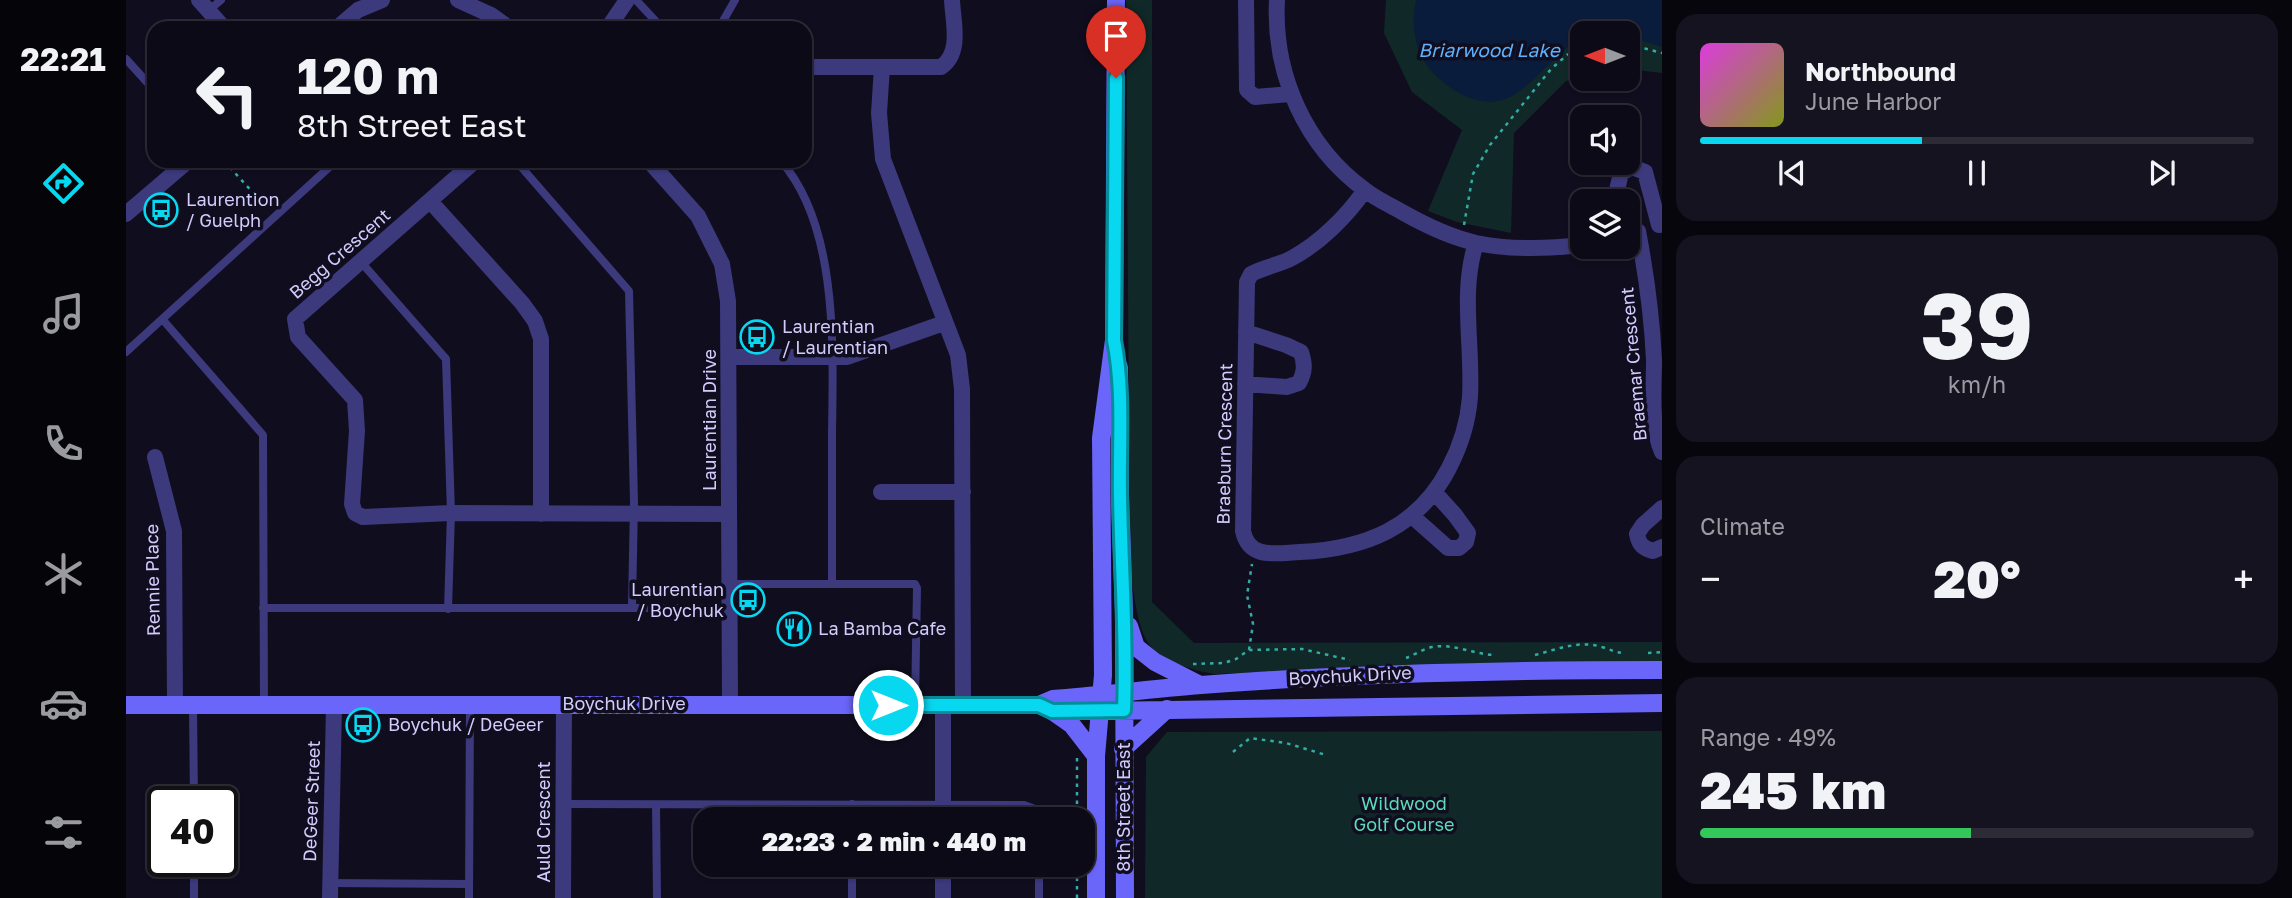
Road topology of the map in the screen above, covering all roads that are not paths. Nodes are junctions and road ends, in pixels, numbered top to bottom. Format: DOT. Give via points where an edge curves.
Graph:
graph roads {
  1 [pos="382,0"];
  2 [pos="458,0"];
  3 [pos="627,0"];
  4 [pos="636,0"];
  5 [pos="735,0"];
  6 [pos="952,0"];
  7 [pos="1116,0"];
  8 [pos="1246,0"];
  9 [pos="1277,0"];
  10 [pos="209,4"];
  11 [pos="220,21"];
  12 [pos="345,21"];
  13 [pos="499,21"];
  14 [pos="613,21"];
  15 [pos="656,21"];
  16 [pos="723,21"];
  17 [pos="126,59"];
  18 [pos="812,67"];
  19 [pos="882,67"];
  20 [pos="147,82"];
  21 [pos="1290,94"];
  22 [pos="179,168"];
  23 [pos="328,168"];
  24 [pos="467,168"];
  25 [pos="522,168"];
  26 [pos="655,168"];
  27 [pos="787,168"];
  28 [pos="1617,189"];
  29 [pos="1365,190"];
  30 [pos="430,201"];
  31 [pos="128,207"];
  32 [pos="1660,224"];
  33 [pos="1640,230"];
  34 [pos="1468,241"];
  35 [pos="1570,246"];
  36 [pos="1640,253"];
  37 [pos="361,262"];
  38 [pos="163,320"];
  39 [pos="944,323"];
  40 [pos="1245,332"];
  41 [pos="1114,340"];
  42 [pos="126,352"];
  43 [pos="729,357"];
  44 [pos="833,357"];
  45 [pos="1245,384"];
  46 [pos="1662,452"];
  47 [pos="155,457"];
  48 [pos="881,492"];
  49 [pos="963,492"];
  50 [pos="1434,493"];
  51 [pos="1662,508"];
  52 [pos="451,513"];
  53 [pos="541,514"];
  54 [pos="634,514"];
  55 [pos="729,514"];
  56 [pos="1412,516"];
  57 [pos="1662,547"];
  58 [pos="832,583"];
  59 [pos="729,584"];
  60 [pos="632,607"];
  61 [pos="263,608"];
  62 [pos="729,608"];
  63 [pos="449,609"];
  64 [pos="1124,613"];
  65 [pos="1662,670"];
  66 [pos="1199,685"];
  67 [pos="1124,701"];
  68 [pos="1101,703"];
  69 [pos="1662,703"];
  70 [pos="264,704"];
  71 [pos="564,704"];
  72 [pos="730,704"];
  73 [pos="126,705"];
  74 [pos="174,705"];
  75 [pos="193,705"];
  76 [pos="334,705"];
  77 [pos="470,705"];
  78 [pos="915,705"];
  79 [pos="943,705"];
  80 [pos="963,705"];
  81 [pos="1046,708"];
  82 [pos="1167,709"];
  83 [pos="1123,749"];
  84 [pos="1096,756"];
  85 [pos="194,786"];
  86 [pos="563,804"];
  87 [pos="852,804"];
  88 [pos="656,805"];
  89 [pos="891,807"];
  90 [pos="943,807"];
  91 [pos="997,807"];
  92 [pos="1030,807"];
  93 [pos="194,877"];
  94 [pos="852,877"];
  95 [pos="943,877"];
  96 [pos="1039,877"];
  97 [pos="468,884"];
  98 [pos="329,891"];
  99 [pos="194,898"];
  100 [pos="468,898"];
  101 [pos="563,898"];
  102 [pos="657,898"];
  103 [pos="852,898"];
  104 [pos="943,898"];
  105 [pos="1039,898"];
  106 [pos="1096,898"];
  107 [pos="1125,898"];
  1 -- 12 [label="street" via="358,9"];
  2 -- 13 [label="street"];
  3 -- 14 [label="street"];
  4 -- 15 [label="lane"];
  5 -- 16 [label="lane"];
  6 -- 19 [label="street" via="955,47 949,62 941,67"];
  7 -- 41 [label="main road, 8th Street East"];
  8 -- 21 [label="street" via="1247,90 1255,97"];
  9 -- 21 [label="street" via="1276,31"];
  10 -- 11 [label="street"];
  17 -- 20 [label="lane"];
  18 -- 19 [label="street"];
  19 -- 39 [label="street" via="883,159"];
  21 -- 29 [label="street" via="1310,133"];
  22 -- 31 [label="street"];
  23 -- 38 [label="lane"];
  24 -- 30 [label="street, Begg Crescent"];
  25 -- 54 [label="lane" via="629,291"];
  26 -- 43 [label="street, Laurentian Drive" via="698,216 722,264"];
  27 -- 44 [label="lane" via="813,218 824,264"];
  28 -- 32 [label="street" via="1620,173 1632,167 1645,172"];
  29 -- 34 [label="street" via="1421,222"];
  29 -- 40 [label="street, Braeburn Crescent" via="1303,251 1251,274"];
  30 -- 37 [label="street, Begg Crescent"];
  30 -- 53 [label="street" via="535,321 541,339"];
  32 -- 33 [label="street"];
  34 -- 35 [label="street" via="1513,248"];
  34 -- 50 [label="street, Braeburn Crescent" via="1470,398 1462,442"];
  36 -- 46 [label="street, Braemar Crescent" via="1654,359 1654,422"];
  37 -- 52 [label="lane" via="446,359"];
  37 -- 52 [label="street, Begg Crescent" via="295,319 298,337 355,400 355,513 363,517"];
  38 -- 42 [label="lane"];
  38 -- 61 [label="lane" via="263,435"];
  39 -- 44 [label="street" via="847,357"];
  39 -- 49 [label="street" via="958,355 962,389"];
  40 -- 45 [label="street, Braeburn Crescent"];
  40 -- 45 [label="street" via="1301,352 1304,374 1299,383 1287,387"];
  41 -- 64 [label="main road, 8th Street East" via="1120,369"];
  41 -- 68 [label="main road, 8th Street East" via="1101,438"];
  43 -- 44 [label="street"];
  43 -- 55 [label="street, Laurentian Drive"];
  44 -- 58 [label="lane"];
  45 -- 56 [label="street, Braeburn Crescent" via="1243,531 1252,549 1313,552 1358,544"];
  47 -- 74 [label="street, Rennie Place" via="174,531"];
  48 -- 49 [label="street"];
  49 -- 80 [label="street"];
  50 -- 56 [label="street, Braeburn Crescent"];
  50 -- 56 [label="street" via="1468,533 1466,542 1448,548"];
  51 -- 57 [label="street" via="1637,534 1638,543 1645,548"];
  52 -- 53 [label="street, Begg Crescent"];
  52 -- 63 [label="lane"];
  53 -- 54 [label="street, Begg Crescent"];
  54 -- 55 [label="street, Begg Crescent"];
  54 -- 60 [label="lane"];
  55 -- 59 [label="street, Laurentian Drive"];
  58 -- 59 [label="lane"];
  58 -- 78 [label="lane" via="910,583 917,588"];
  59 -- 62 [label="street, Laurentian Drive"];
  60 -- 62 [label="lane"];
  60 -- 63 [label="lane"];
  61 -- 63 [label="lane"];
  61 -- 70 [label="lane"];
  62 -- 72 [label="street, Laurentian Drive"];
  64 -- 66 [label="main road" via="1136,647 1154,662"];
  64 -- 67 [label="main road, 8th Street East"];
  65 -- 66 [label="main road, Boychuk Drive" via="1492,670"];
  66 -- 67 [label="main road, Boychuk Drive"];
  67 -- 68 [label="main road, Boychuk Drive"];
  67 -- 82 [label="main road, Boychuk Drive"];
  67 -- 83 [label="main road, 8th Street East"];
  68 -- 81 [label="main road, Boychuk Drive" via="1053,699"];
  68 -- 84 [label="main road, 8th Street East"];
  69 -- 82 [label="main road, Boychuk Drive"];
  70 -- 75 [label="main road, Boychuk Drive"];
  70 -- 76 [label="main road, Boychuk Drive"];
  71 -- 72 [label="main road, Boychuk Drive"];
  71 -- 77 [label="main road, Boychuk Drive"];
  71 -- 86 [label="street, Auld Crescent"];
  72 -- 78 [label="main road, Boychuk Drive"];
  73 -- 74 [label="main road, Boychuk Drive"];
  74 -- 75 [label="main road, Boychuk Drive"];
  75 -- 85 [label="lane"];
  76 -- 77 [label="main road, Boychuk Drive"];
  76 -- 98 [label="street, DeGeer Street"];
  77 -- 97 [label="lane"];
  78 -- 79 [label="main road, Boychuk Drive"];
  79 -- 80 [label="main road, Boychuk Drive"];
  79 -- 90 [label="street"];
  80 -- 81 [label="main road, Boychuk Drive"];
  81 -- 84 [label="main road" via="1072,725"];
  82 -- 83 [label="main road"];
  83 -- 107 [label="main road, 8th Street East"];
  84 -- 106 [label="main road, 8th Street East"];
  86 -- 88 [label="lane"];
  86 -- 101 [label="street, Auld Crescent"];
  87 -- 88 [label="lane"];
  87 -- 89 [label="lane"];
  88 -- 102 [label="lane"];
  91 -- 92 [label="lane"];
  93 -- 99 [label="lane"];
  94 -- 103 [label="lane"];
  95 -- 104 [label="street"];
  96 -- 105 [label="lane"];
  97 -- 98 [label="lane"];
  97 -- 100 [label="lane"];
}
